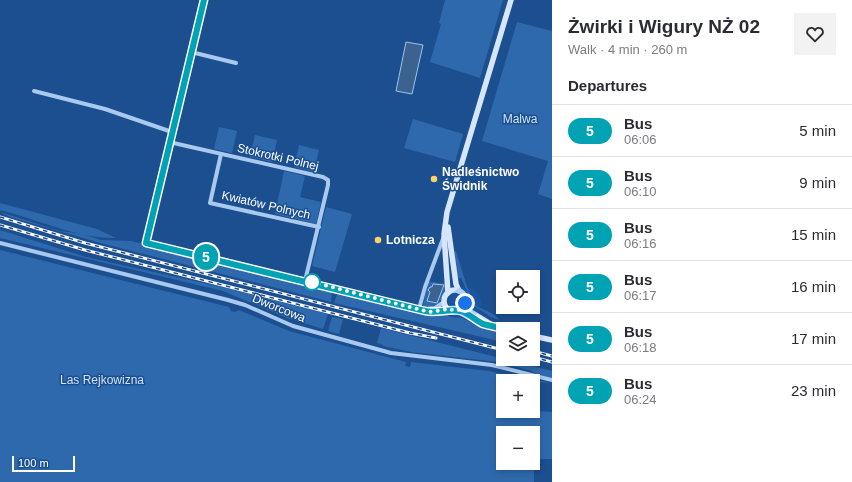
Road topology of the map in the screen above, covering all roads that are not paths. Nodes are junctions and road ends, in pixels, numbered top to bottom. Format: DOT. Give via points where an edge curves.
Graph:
graph roads {
  1 [pos="204,0"];
  2 [pos="511,0"];
  3 [pos="191,52"];
  4 [pos="236,63"];
  5 [pos="34,91"];
  6 [pos="172,132"];
  7 [pos="169,142"];
  8 [pos="221,154"];
  9 [pos="452,197"];
  10 [pos="319,227"];
  11 [pos="444,236"];
  12 [pos="0,244"];
  13 [pos="305,281"];
  14 [pos="459,291"];
  15 [pos="448,293"];
  16 [pos="444,302"];
  17 [pos="464,305"];
  18 [pos="419,309"];
  19 [pos="448,309"];
  20 [pos="459,311"];
  21 [pos="496,325"];
  22 [pos="496,327"];
  23 [pos="540,337"];
  24 [pos="552,340"];
  25 [pos="552,380"];
  1 -- 3 [label="street"];
  2 -- 9 [label="main road"];
  3 -- 4 [label="street"];
  3 -- 6 [label="street"];
  5 -- 6 [label="street" via="105,109"];
  6 -- 7 [label="street"];
  7 -- 8 [label="street, Stokrotki Polnej"];
  7 -- 13 [label="street" via="146,243"];
  8 -- 10 [label="street, Stokrotki Polnej" via="326,178 328,185"];
  8 -- 10 [label="street, Kwiatów Polnych" via="210,202"];
  9 -- 11 [label="main road" via="445,219"];
  9 -- 14 [label="main road" via="448,235"];
  10 -- 13 [label="street, Stokrotki Polnej"];
  11 -- 15 [label="main road"];
  11 -- 18 [label="street"];
  12 -- 25 [label="street, Dworcowa" via="246,305 293,326 385,351 492,365"];
  13 -- 18 [label="street"];
  14 -- 15 [label="main road"];
  14 -- 17 [label="main road" via="464,297"];
  15 -- 16 [label="main road"];
  16 -- 18 [label="street" via="433,308"];
  16 -- 19 [label="main road"];
  17 -- 20 [label="main road"];
  17 -- 21 [label="main road" via="474,314"];
  18 -- 19 [label="street" via="431,312"];
  19 -- 20 [label="main road" via="453,312"];
  20 -- 22 [label="main road" via="483,324"];
  23 -- 24 [label="main road"];
}
